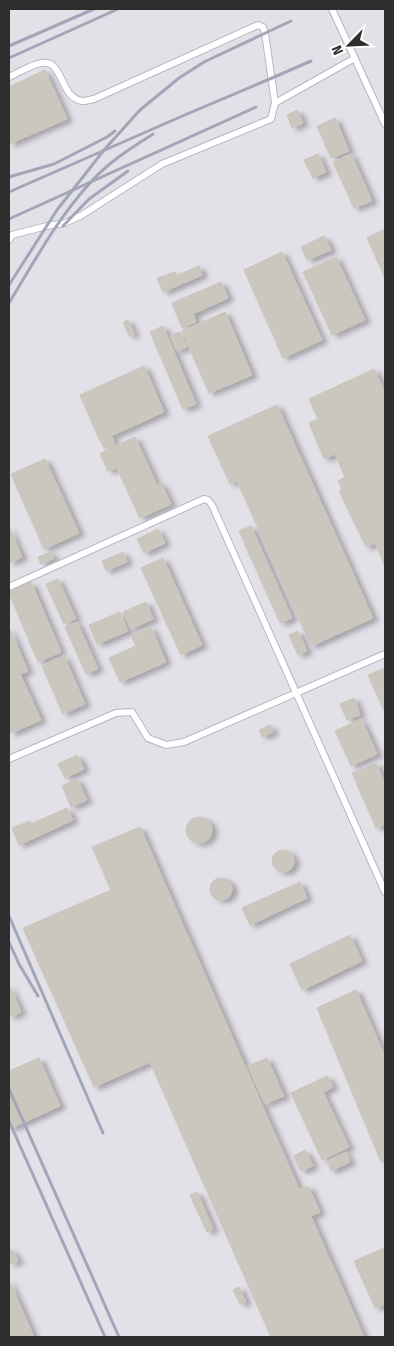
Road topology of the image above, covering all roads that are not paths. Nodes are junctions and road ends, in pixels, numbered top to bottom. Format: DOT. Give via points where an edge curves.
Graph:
graph roads {
  1 [pos="332,9"];
  2 [pos="355,58"];
  3 [pos="9,77"];
  4 [pos="275,104"];
  5 [pos="385,124"];
  6 [pos="9,240"];
  7 [pos="9,587"];
  8 [pos="385,654"];
  9 [pos="296,693"];
  10 [pos="9,759"];
  11 [pos="385,892"];
  1 -- 2 [label="lane"];
  2 -- 4 [label="lane"];
  2 -- 5 [label="lane"];
  3 -- 4 [label="lane" via="40,63 48,63 54,66 70,95 83,101 94,99 258,25 265,33"];
  4 -- 6 [label="lane" via="271,119 162,164 65,223 12,235"];
  7 -- 9 [label="lane" via="204,499 208,500"];
  8 -- 9 [label="lane"];
  9 -- 10 [label="lane" via="184,742 166,745 148,738 132,712 116,713"];
  9 -- 11 [label="lane"];
}
